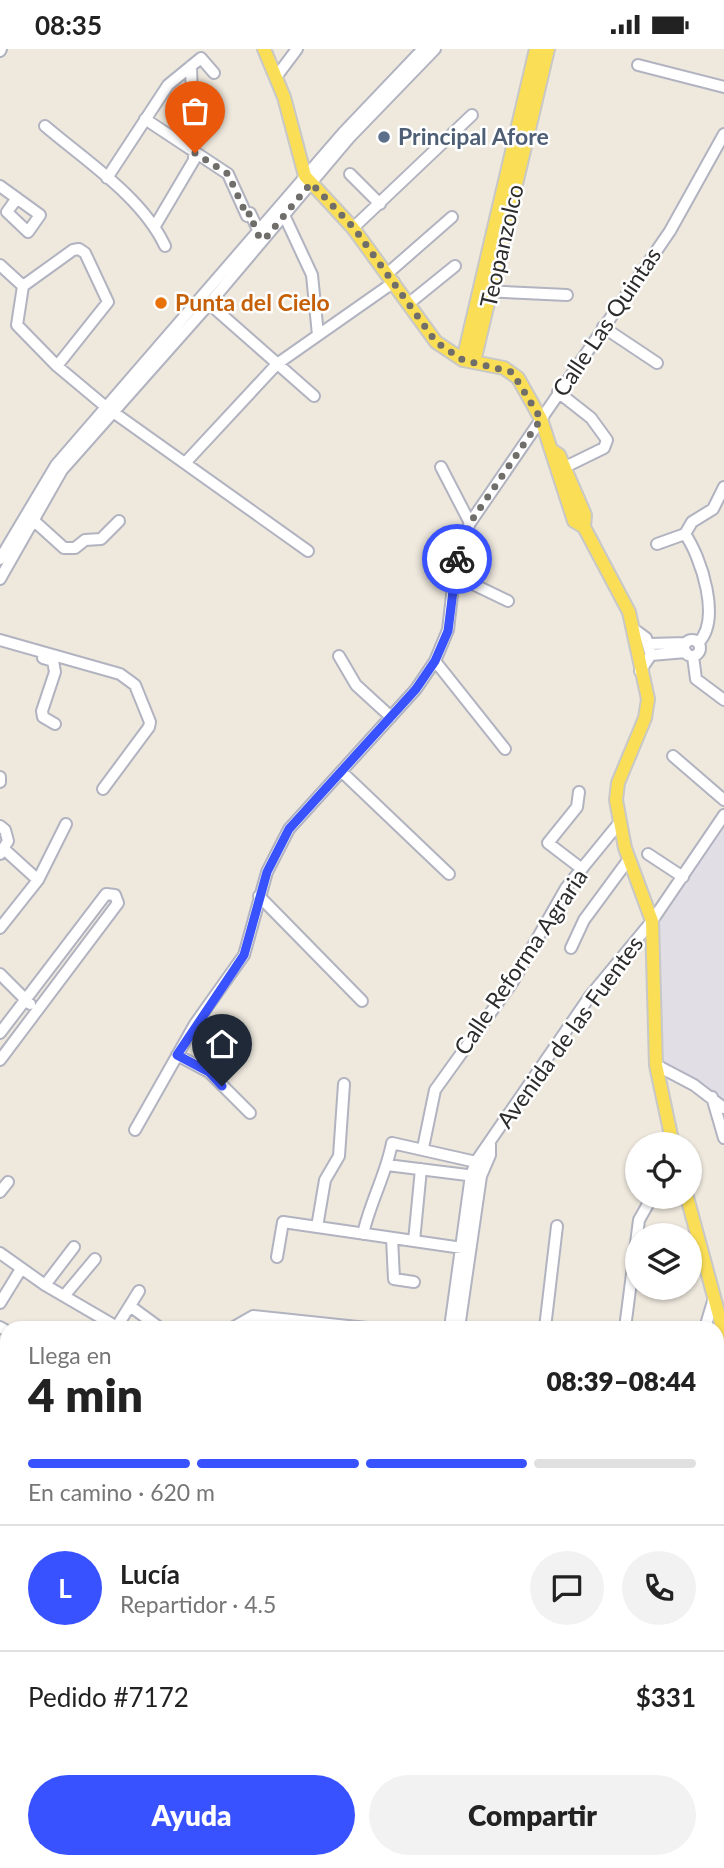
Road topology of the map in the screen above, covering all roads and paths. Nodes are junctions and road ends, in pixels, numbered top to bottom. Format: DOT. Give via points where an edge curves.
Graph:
graph roads {
  1 [pos="264,49"];
  2 [pos="288,49"];
  3 [pos="297,49"];
  4 [pos="423,49"];
  5 [pos="435,49"];
  6 [pos="536,49"];
  7 [pos="548,49"];
  8 [pos="638,65"];
  9 [pos="191,66"];
  10 [pos="408,68"];
  11 [pos="214,73"];
  12 [pos="275,73"];
  13 [pos="724,87"];
  14 [pos="472,115"];
  15 [pos="145,119"];
  16 [pos="45,126"];
  17 [pos="724,134"];
  18 [pos="195,153"];
  19 [pos="518,153"];
  20 [pos="350,174"];
  21 [pos="107,178"];
  22 [pos="308,179"];
  23 [pos="0,186"];
  24 [pos="16,198"];
  25 [pos="380,204"];
  26 [pos="284,215"];
  27 [pos="452,217"];
  28 [pos="155,226"];
  29 [pos="354,228"];
  30 [pos="260,237"];
  31 [pos="165,246"];
  32 [pos="0,265"];
  33 [pos="454,266"];
  34 [pos="391,278"];
  35 [pos="23,286"];
  36 [pos="487,291"];
  37 [pos="567,295"];
  38 [pos="206,301"];
  39 [pos="408,305"];
  40 [pos="603,327"];
  41 [pos="318,335"];
  42 [pos="469,361"];
  43 [pos="657,363"];
  44 [pos="276,364"];
  45 [pos="57,366"];
  46 [pos="558,392"];
  47 [pos="314,397"];
  48 [pos="109,410"];
  49 [pos="541,419"];
  50 [pos="185,463"];
  51 [pos="441,467"];
  52 [pos="561,470"];
  53 [pos="724,487"];
  54 [pos="32,519"];
  55 [pos="119,521"];
  56 [pos="470,523"];
  57 [pos="685,534"];
  58 [pos="16,539"];
  59 [pos="657,544"];
  60 [pos="309,551"];
  61 [pos="0,559"];
  62 [pos="454,575"];
  63 [pos="0,579"];
  64 [pos="508,601"];
  65 [pos="635,630"];
  66 [pos="0,640"];
  67 [pos="650,650"];
  68 [pos="688,650"];
  69 [pos="42,653"];
  70 [pos="338,656"];
  71 [pos="435,661"];
  72 [pos="640,671"];
  73 [pos="724,700"];
  74 [pos="391,717"];
  75 [pos="55,724"];
  76 [pos="505,749"];
  77 [pos="673,756"];
  78 [pos="342,772"];
  79 [pos="103,789"];
  80 [pos="579,793"];
  81 [pos="724,800"];
  82 [pos="724,815"];
  83 [pos="620,822"];
  84 [pos="66,824"];
  85 [pos="0,826"];
  86 [pos="3,852"];
  87 [pos="648,854"];
  88 [pos="629,859"];
  89 [pos="582,869"];
  90 [pos="449,874"];
  91 [pos="683,877"];
  92 [pos="38,880"];
  93 [pos="259,896"];
  94 [pos="652,921"];
  95 [pos="0,928"];
  96 [pos="65,946"];
  97 [pos="571,948"];
  98 [pos="77,956"];
  99 [pos="0,974"];
  100 [pos="25,999"];
  101 [pos="362,1001"];
  102 [pos="37,1010"];
  103 [pos="0,1033"];
  104 [pos="177,1055"];
  105 [pos="0,1060"];
  106 [pos="656,1065"];
  107 [pos="344,1084"];
  108 [pos="712,1097"];
  109 [pos="724,1108"];
  110 [pos="250,1113"];
  111 [pos="135,1130"];
  112 [pos="670,1132"];
  113 [pos="724,1139"];
  114 [pos="423,1148"];
  115 [pos="481,1162"];
  116 [pos="387,1165"];
  117 [pos="421,1169"];
  118 [pos="476,1176"];
  119 [pos="8,1182"];
  120 [pos="0,1192"];
  121 [pos="645,1209"];
  122 [pos="690,1209"];
  123 [pos="557,1226"];
  124 [pos="317,1227"];
  125 [pos="363,1234"];
  126 [pos="392,1238"];
  127 [pos="414,1241"];
  128 [pos="74,1247"];
  129 [pos="465,1248"];
  130 [pos="0,1253"];
  131 [pos="277,1257"];
  132 [pos="95,1259"];
  133 [pos="21,1269"];
  134 [pos="414,1282"];
  135 [pos="46,1285"];
  136 [pos="139,1291"];
  137 [pos="65,1296"];
  138 [pos="714,1298"];
  139 [pos="0,1303"];
  140 [pos="130,1305"];
  141 [pos="111,1321"];
  142 [pos="120,1321"];
  143 [pos="151,1321"];
  144 [pos="244,1321"];
  145 [pos="280,1321"];
  146 [pos="451,1321"];
  147 [pos="460,1321"];
  148 [pos="546,1321"];
  149 [pos="626,1321"];
  150 [pos="707,1321"];
  151 [pos="720,1321"];
  1 -- 12 [label="main road"];
  2 -- 12 [label="street"];
  3 -- 12 [label="street"];
  4 -- 10 [label="street"];
  5 -- 10 [label="street"];
  6 -- 19 [label="main road, Teopanzolco"];
  7 -- 19 [label="main road, Teopanzolco"];
  8 -- 13 [label="street"];
  9 -- 11 [label="street" via="201,58"];
  9 -- 15 [label="street" via="169,85"];
  9 -- 18 [label="street"];
  10 -- 22 [label="street"];
  12 -- 22 [label="main road"];
  14 -- 25 [label="street"];
  15 -- 18 [label="street"];
  15 -- 21 [label="street"];
  16 -- 21 [label="street"];
  17 -- 40 [label="street, Calle Las Quintas" via="670,231"];
  18 -- 28 [label="street"];
  18 -- 30 [label="street" via="228,174"];
  19 -- 36 [label="main road, Teopanzolco"];
  20 -- 25 [label="street"];
  21 -- 28 [label="street"];
  22 -- 26 [label="street"];
  22 -- 29 [label="main road"];
  22 -- 30 [label="street"];
  23 -- 24 [label="street"];
  25 -- 29 [label="street"];
  26 -- 30 [label="street"];
  26 -- 41 [label="street" via="312,275"];
  27 -- 34 [label="street"];
  28 -- 31 [label="street"];
  29 -- 34 [label="main road"];
  30 -- 38 [label="street"];
  32 -- 35 [label="street"];
  33 -- 39 [label="street"];
  34 -- 39 [label="main road"];
  34 -- 41 [label="street"];
  35 -- 45 [label="street" via="17,325"];
  35 -- 45 [label="street" via="79,249 108,296 106,308"];
  36 -- 37 [label="street"];
  36 -- 42 [label="main road, Teopanzolco"];
  38 -- 44 [label="street"];
  38 -- 48 [label="street"];
  39 -- 42 [label="main road" via="436,342"];
  40 -- 43 [label="street"];
  40 -- 46 [label="street, Calle Las Quintas"];
  41 -- 44 [label="street"];
  42 -- 49 [label="main road" via="512,372"];
  44 -- 47 [label="street"];
  44 -- 50 [label="street"];
  45 -- 48 [label="street"];
  46 -- 49 [label="street, Calle Las Quintas"];
  46 -- 52 [label="street" via="591,418 607,440 604,448"];
  48 -- 50 [label="street"];
  48 -- 54 [label="street" via="57,476"];
  48 -- 58 [label="street" via="51,471"];
  49 -- 52 [label="main road"];
  49 -- 56 [label="street, Calle Las Quintas"];
  50 -- 60 [label="street"];
  51 -- 56 [label="street"];
  52 -- 65 [label="main road"];
  53 -- 57 [label="street" via="713,509 692,522"];
  54 -- 55 [label="street" via="69,549 85,540 101,539"];
  54 -- 58 [label="street"];
  56 -- 62 [label="street, Calle Las Quintas" via="457,552"];
  57 -- 59 [label="street"];
  57 -- 68 [label="street" via="698,557 708,599 708,627 698,643 699,652"];
  58 -- 61 [label="street"];
  58 -- 63 [label="street"];
  62 -- 64 [label="street"];
  62 -- 71 [label="street, Calle Las Quintas" via="448,631"];
  65 -- 67 [label="street"];
  65 -- 72 [label="main road"];
  66 -- 69 [label="street"];
  67 -- 68 [label="street"];
  67 -- 72 [label="street"];
  68 -- 73 [label="street" via="696,679"];
  69 -- 75 [label="street" via="41,657 56,665 41,711"];
  69 -- 79 [label="street" via="120,674 135,685 150,722"];
  70 -- 74 [label="street" via="356,685"];
  71 -- 74 [label="street, Calle Las Quintas"];
  71 -- 76 [label="street"];
  72 -- 83 [label="main road" via="648,707 618,783"];
  74 -- 78 [label="street, Calle Las Quintas"];
  77 -- 81 [label="street"];
  78 -- 90 [label="street"];
  78 -- 93 [label="street, Calle Las Quintas" via="289,829"];
  80 -- 89 [label="street" via="577,807 548,843"];
  82 -- 91 [label="street, Avenida de las Fuentes"];
  83 -- 88 [label="main road"];
  83 -- 89 [label="street, Calle Reforma Agraria"];
  84 -- 92 [label="street"];
  85 -- 86 [label="street" via="8,841"];
  86 -- 92 [label="street"];
  87 -- 91 [label="street"];
  88 -- 94 [label="main road"];
  88 -- 97 [label="street" via="583,920"];
  89 -- 114 [label="street, Calle Reforma Agraria" via="566,888 512,983 435,1090"];
  91 -- 94 [label="street, Avenida de las Fuentes"];
  92 -- 95 [label="street"];
  93 -- 101 [label="street"];
  93 -- 104 [label="street, Calle Las Quintas" via="244,955"];
  94 -- 106 [label="main road"];
  94 -- 115 [label="street, Avenida de las Fuentes" via="590,996"];
  96 -- 98 [label="street"];
  96 -- 98 [label="street" via="106,894 115,895 118,902"];
  96 -- 100 [label="street"];
  98 -- 102 [label="street"];
  99 -- 100 [label="street"];
  100 -- 102 [label="street"];
  100 -- 103 [label="street"];
  102 -- 105 [label="street"];
  104 -- 110 [label="street" via="209,1072"];
  104 -- 111 [label="street, Calle Las Quintas"];
  106 -- 108 [label="street"];
  106 -- 112 [label="main road"];
  107 -- 124 [label="street" via="340,1156 325,1180"];
  108 -- 109 [label="street"];
  108 -- 113 [label="street"];
  114 -- 115 [label="street"];
  114 -- 116 [label="street" via="392,1143"];
  115 -- 118 [label="street, Avenida de las Fuentes"];
  116 -- 117 [label="street"];
  116 -- 125 [label="street" via="370,1201"];
  117 -- 118 [label="street"];
  117 -- 127 [label="street"];
  118 -- 129 [label="street, Avenida de las Fuentes"];
  119 -- 120 [label="street"];
  121 -- 149 [label="street" via="639,1220"];
  122 -- 138 [label="main road"];
  123 -- 148 [label="street"];
  124 -- 125 [label="street"];
  124 -- 131 [label="street" via="283,1222"];
  125 -- 126 [label="street"];
  126 -- 127 [label="street"];
  126 -- 134 [label="street" via="394,1279"];
  127 -- 129 [label="street"];
  128 -- 135 [label="street"];
  129 -- 146 [label="street, Avenida de las Fuentes"];
  129 -- 147 [label="street, Avenida de las Fuentes"];
  130 -- 133 [label="street"];
  132 -- 137 [label="street"];
  133 -- 135 [label="street"];
  133 -- 139 [label="street"];
  135 -- 137 [label="street"];
  136 -- 140 [label="street"];
  137 -- 141 [label="street"];
  138 -- 150 [label="street"];
  138 -- 151 [label="main road"];
  140 -- 142 [label="street"];
  140 -- 143 [label="street"];
  144 -- 145 [label="street" via="253,1316"];
}
